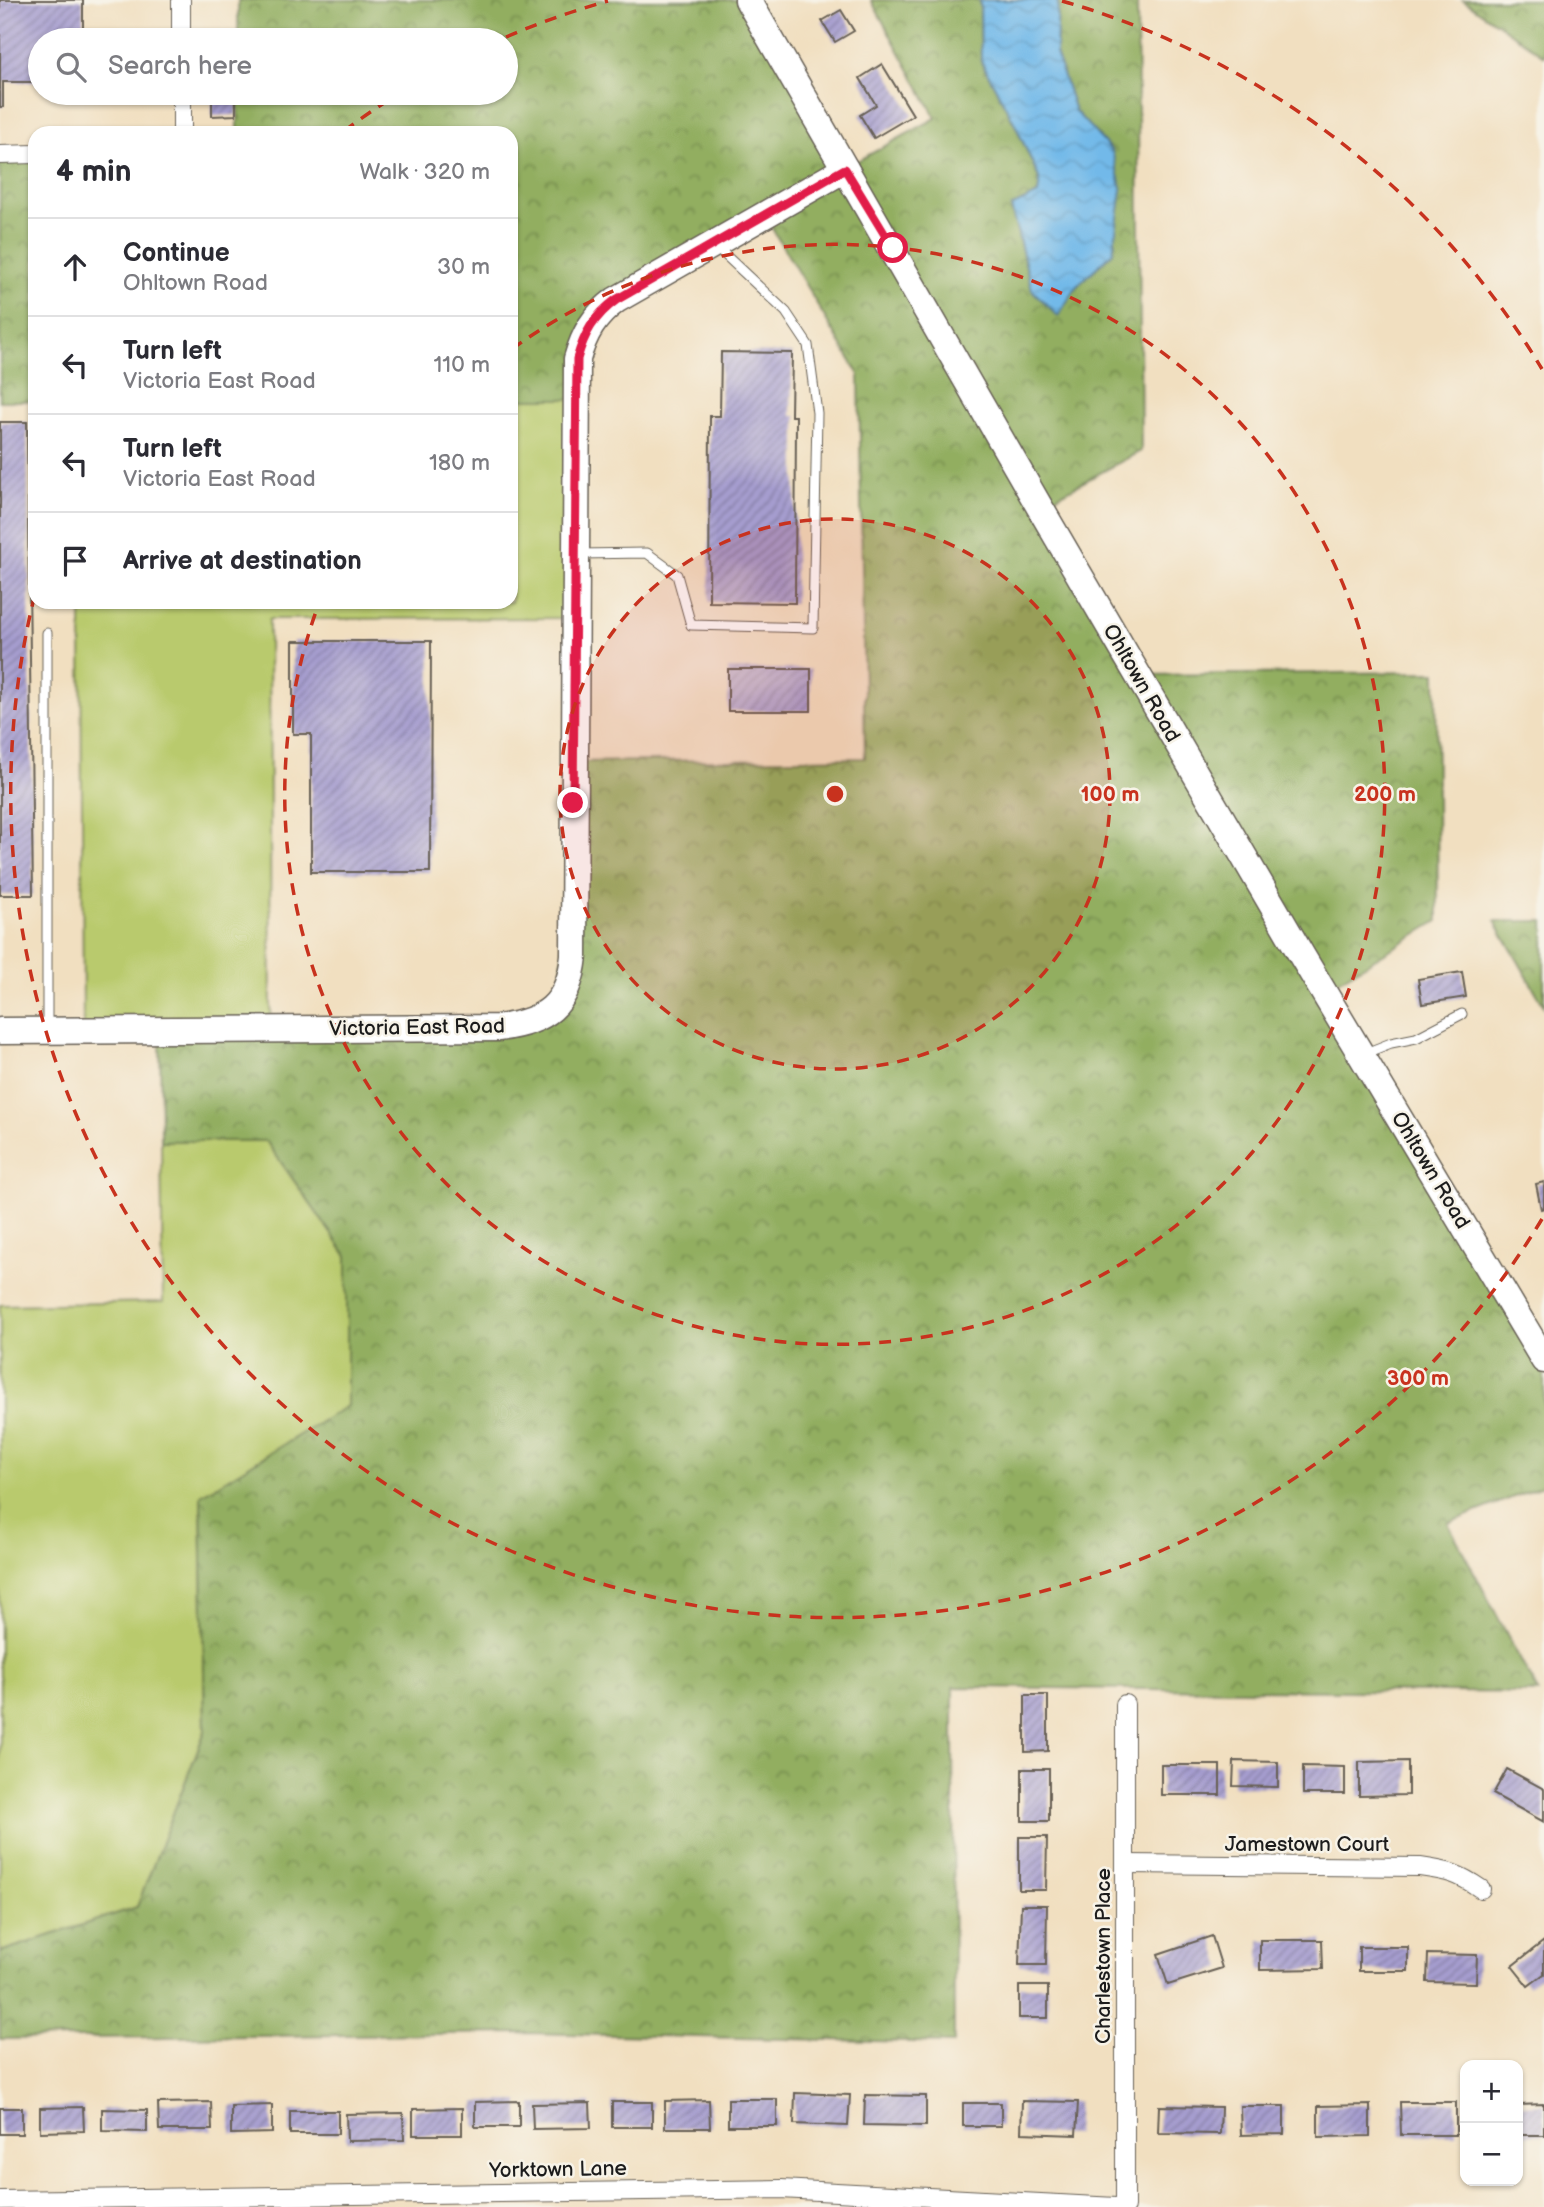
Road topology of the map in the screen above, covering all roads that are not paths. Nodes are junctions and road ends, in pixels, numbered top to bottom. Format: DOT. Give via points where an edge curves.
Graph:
graph roads {
  1 [pos="181,0"];
  2 [pos="748,0"];
  3 [pos="181,28"];
  4 [pos="181,105"];
  5 [pos="182,126"];
  6 [pos="28,154"];
  7 [pos="0,155"];
  8 [pos="845,169"];
  9 [pos="716,242"];
  10 [pos="576,554"];
  11 [pos="47,632"];
  12 [pos="1462,1014"];
  13 [pos="0,1031"];
  14 [pos="47,1031"];
  15 [pos="1362,1054"];
  16 [pos="1544,1360"];
  17 [pos="1125,1704"];
  18 [pos="1126,1864"];
  19 [pos="1481,1889"];
  20 [pos="629,2199"];
  21 [pos="0,2200"];
  22 [pos="313,2201"];
  23 [pos="1116,2207"];
  24 [pos="1125,2207"];
  1 -- 3 [label="street"];
  2 -- 8 [label="street, Ohltown Road"];
  4 -- 5 [label="street"];
  6 -- 7 [label="street"];
  8 -- 9 [label="street, Victoria East Road"];
  8 -- 15 [label="street, Ohltown Road"];
  9 -- 10 [label="street, Victoria East Road" via="604,309 582,340 577,359"];
  9 -- 10 [label="lane" via="786,312 808,345 817,413 813,628 691,625 677,575 647,552"];
  10 -- 14 [label="street, Victoria East Road" via="574,956 568,984 549,1012 522,1025 498,1028"];
  11 -- 14 [label="lane"];
  12 -- 15 [label="lane" via="1416,1038"];
  13 -- 14 [label="street, Victoria East Road"];
  15 -- 16 [label="street, Ohltown Road"];
  17 -- 18 [label="street, Charlestown Place"];
  18 -- 19 [label="street, Jamestown Court" via="1420,1867 1462,1876"];
  18 -- 24 [label="street, Charlestown Place"];
  20 -- 22 [label="street, Yorktown Lane"];
  20 -- 23 [label="street, Yorktown Lane" via="781,2189"];
  21 -- 22 [label="street, Yorktown Lane"];
}
